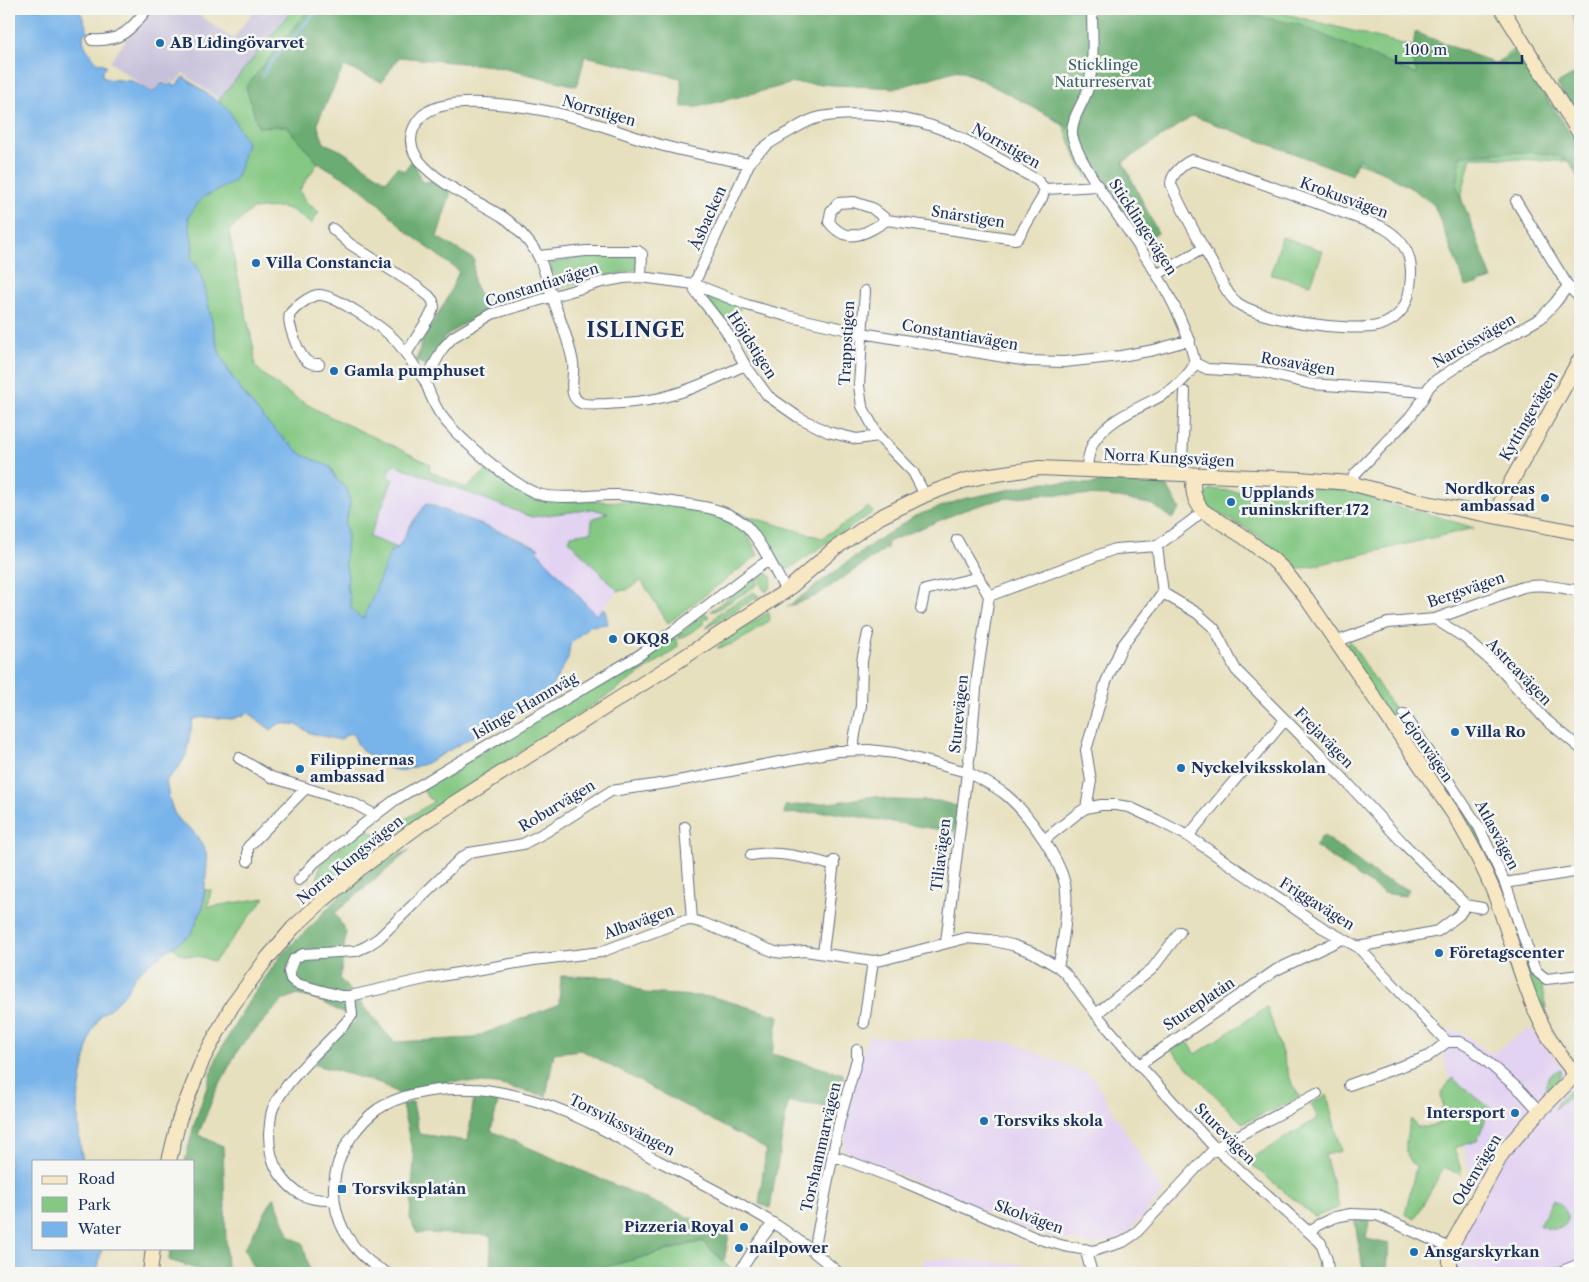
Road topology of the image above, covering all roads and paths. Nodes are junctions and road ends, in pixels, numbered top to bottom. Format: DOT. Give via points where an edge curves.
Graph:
graph roads {
  1 [pos="146,9"];
  2 [pos="1502,9"];
  3 [pos="1092,11"];
  4 [pos="92,40"];
  5 [pos="1580,134"];
  6 [pos="749,164"];
  7 [pos="1098,186"];
  8 [pos="1045,189"];
  9 [pos="1516,201"];
  10 [pos="887,220"];
  11 [pos="333,229"];
  12 [pos="1204,248"];
  13 [pos="539,256"];
  14 [pos="1158,274"];
  15 [pos="641,278"];
  16 [pos="694,284"];
  17 [pos="1568,286"];
  18 [pos="865,291"];
  19 [pos="552,297"];
  20 [pos="1580,298"];
  21 [pos="862,333"];
  22 [pos="1190,340"];
  23 [pos="406,354"];
  24 [pos="1580,359"];
  25 [pos="1195,363"];
  26 [pos="320,364"];
  27 [pos="745,365"];
  28 [pos="425,381"];
  29 [pos="1185,392"];
  30 [pos="1426,392"];
  31 [pos="878,436"];
  32 [pos="1182,461"];
  33 [pos="1086,470"];
  34 [pos="1194,475"];
  35 [pos="1350,483"];
  36 [pos="925,495"];
  37 [pos="1203,511"];
  38 [pos="1494,516"];
  39 [pos="1580,533"];
  40 [pos="958,540"];
  41 [pos="1157,546"];
  42 [pos="769,560"];
  43 [pos="979,577"];
  44 [pos="786,591"];
  45 [pos="1580,591"];
  46 [pos="1163,593"];
  47 [pos="989,596"];
  48 [pos="921,609"];
  49 [pos="1435,619"];
  50 [pos="868,633"];
  51 [pos="1335,642"];
  52 [pos="1404,714"];
  53 [pos="1286,720"];
  54 [pos="1580,748"];
  55 [pos="853,750"];
  56 [pos="238,758"];
  57 [pos="967,772"];
  58 [pos="306,788"];
  59 [pos="1086,808"];
  60 [pos="375,815"];
  61 [pos="685,827"];
  62 [pos="1188,836"];
  63 [pos="1044,840"];
  64 [pos="751,855"];
  65 [pos="248,861"];
  66 [pos="1580,871"];
  67 [pos="300,880"];
  68 [pos="1505,883"];
  69 [pos="1466,905"];
  70 [pos="1482,908"];
  71 [pos="692,920"];
  72 [pos="1180,932"];
  73 [pos="1342,939"];
  74 [pos="946,942"];
  75 [pos="1358,946"];
  76 [pos="823,953"];
  77 [pos="873,961"];
  78 [pos="1058,967"];
  79 [pos="289,972"];
  80 [pos="1580,975"];
  81 [pos="350,996"];
  82 [pos="1096,1014"];
  83 [pos="864,1023"];
  84 [pos="1447,1042"];
  85 [pos="857,1050"];
  86 [pos="1139,1065"];
  87 [pos="1578,1076"];
  88 [pos="1349,1085"];
  89 [pos="1317,1094"];
  90 [pos="1540,1112"];
  91 [pos="1215,1148"];
  92 [pos="832,1155"];
  93 [pos="169,1160"];
  94 [pos="334,1200"];
  95 [pos="773,1223"];
  96 [pos="1309,1231"];
  97 [pos="1450,1248"];
  98 [pos="1085,1249"];
  99 [pos="153,1250"];
  100 [pos="814,1251"];
  101 [pos="1575,1268"];
  102 [pos="150,1273"];
  103 [pos="387,1273"];
  104 [pos="739,1273"];
  105 [pos="840,1273"];
  106 [pos="1092,1273"];
  107 [pos="1328,1273"];
  108 [pos="1450,1273"];
  109 [pos="1557,1273"];
  1 -- 4 [label="street" via="129,31 120,36"];
  2 -- 5 [label="main road"];
  3 -- 7 [label="street, Sticklingevägen" via="1094,44 1090,78 1072,134"];
  6 -- 8 [label="street, Norrstigen" via="757,152 809,121 846,113 875,115 945,130 1037,180"];
  6 -- 13 [label="street, Norrstigen" via="668,147 576,118 512,106 463,103 431,110 421,116 411,146 414,156 448,184 506,218"];
  6 -- 16 [label="street, Åsbacken"];
  7 -- 8 [label="street, Norrstigen"];
  7 -- 14 [label="street, Sticklingevägen"];
  8 -- 10 [label="street, Snårstigen" via="1015,239"];
  9 -- 17 [label="street"];
  10 -- 10 [label="street, Snårstigen" via="872,208 854,202 838,203 831,211 829,222 836,231 854,236 869,232"];
  11 -- 23 [label="street" via="433,301 430,316"];
  12 -- 12 [label="street, Krokusvägen" via="1171,184 1174,175 1192,160 1388,230 1401,240 1408,254 1411,267 1409,296 1394,318 1378,326 1311,325 1240,305 1230,295"];
  12 -- 14 [label="street"];
  13 -- 15 [label="street, Constantiavägen" via="586,251 638,251 642,254"];
  13 -- 19 [label="street, Norrstigen"];
  14 -- 22 [label="street, Sticklingevägen"];
  15 -- 16 [label="street, Constantiavägen"];
  15 -- 19 [label="street, Constantiavägen" via="602,282"];
  16 -- 21 [label="street, Constantiavägen" via="746,306"];
  16 -- 27 [label="street, Höjdstigen" via="698,296 725,329"];
  17 -- 20 [label="street"];
  17 -- 30 [label="street, Narcissvägen" via="1541,318 1465,361 1435,381"];
  18 -- 21 [label="street, Trappstigen"];
  19 -- 27 [label="street, Norrstigen" via="566,333 573,365 573,394 584,404 630,403 664,397"];
  19 -- 28 [label="street, Constantiavägen" via="492,314 459,333 444,348"];
  21 -- 22 [label="street, Constantiavägen" via="1006,359 1044,362 1121,356"];
  21 -- 31 [label="street, Trappstigen" via="860,399"];
  22 -- 25 [label="street, Sticklingevägen"];
  23 -- 26 [label="street" via="387,332 361,314 317,294 308,298 289,318 302,356 310,364"];
  23 -- 28 [label="street"];
  24 -- 38 [label="main road, Kyttingevägen"];
  25 -- 30 [label="street, Rosavägen" via="1207,369 1262,372 1311,384"];
  25 -- 33 [label="street" via="1186,378 1172,390 1106,427 1094,441"];
  27 -- 31 [label="street, Höjdstigen" via="768,396 813,425 857,439"];
  28 -- 42 [label="street" via="439,412 467,444 528,490 553,496 619,495 712,509 743,524"];
  29 -- 32 [label="street"];
  30 -- 35 [label="street, Narcissvägen" via="1409,418"];
  31 -- 36 [label="street, Trappstigen" via="913,472"];
  33 -- 34 [label="main road, Norra Kungsvägen"];
  33 -- 36 [label="main road, Norra Kungsvägen" via="1039,468 1012,471 963,481"];
  34 -- 35 [label="main road, Norra Kungsvägen"];
  34 -- 37 [label="main road" via="1193,494"];
  35 -- 38 [label="main road, Norra Kungsvägen"];
  36 -- 44 [label="main road, Norra Kungsvägen" via="880,517 834,548"];
  37 -- 41 [label="street"];
  37 -- 51 [label="main road, Lejonvägen" via="1244,537 1278,565"];
  38 -- 39 [label="main road, Norra Kungsvägen"];
  40 -- 43 [label="street"];
  41 -- 46 [label="street"];
  41 -- 47 [label="street" via="1115,549"];
  42 -- 44 [label="street"];
  42 -- 60 [label="street, Islinge Hamnväg" via="638,656 418,785"];
  43 -- 47 [label="street"];
  43 -- 48 [label="street" via="925,590"];
  44 -- 93 [label="main road, Norra Kungsvägen" via="424,822 361,868 293,928 232,1006 203,1059 179,1120"];
  45 -- 49 [label="street, Bergsvägen" via="1533,585"];
  46 -- 53 [label="street, Frejavägen" via="1197,613 1214,628 1236,670"];
  46 -- 59 [label="street" via="1122,646 1106,682 1086,750 1091,781"];
  47 -- 57 [label="street, Sturevägen"];
  49 -- 51 [label="street, Bergsvägen" via="1388,622"];
  49 -- 54 [label="street, Astreavägen" via="1465,638 1500,669 1545,720"];
  50 -- 55 [label="street"];
  51 -- 87 [label="main road, Lejonvägen" via="1475,849 1538,1015 1559,1053"];
  52 -- 68 [label="street, Atlasvägen" via="1479,828"];
  53 -- 62 [label="street"];
  53 -- 69 [label="street, Frejavägen"];
  55 -- 57 [label="street, Roburvägen" via="896,753"];
  55 -- 79 [label="street, Roburvägen" via="610,791 523,844 469,853 367,946 356,951 303,954 294,959"];
  56 -- 58 [label="street" via="271,777"];
  57 -- 63 [label="street, Sturevägen" via="1006,794"];
  57 -- 74 [label="street, Tiliavägen"];
  58 -- 60 [label="street" via="353,802"];
  58 -- 65 [label="street" via="248,847"];
  59 -- 62 [label="street, Friggavägen" via="1129,807"];
  59 -- 63 [label="street"];
  60 -- 67 [label="street, Islinge Hamnväg" via="315,862"];
  61 -- 71 [label="street"];
  62 -- 73 [label="street, Friggavägen"];
  63 -- 78 [label="street, Sturevägen" via="1063,876 1066,891 1063,944"];
  64 -- 76 [label="street" via="762,853 834,864"];
  66 -- 68 [label="street"];
  68 -- 80 [label="street, Atlasvägen" via="1535,970 1546,979"];
  69 -- 70 [label="street"];
  69 -- 75 [label="street" via="1459,915 1438,931"];
  71 -- 76 [label="street, Albavägen" via="775,952"];
  71 -- 81 [label="street, Albavägen" via="601,952 430,978"];
  72 -- 82 [label="street" via="1152,969"];
  73 -- 75 [label="street, Friggavägen"];
  73 -- 86 [label="street, Stureplatån" via="1276,970"];
  74 -- 77 [label="street, Albavägen"];
  74 -- 78 [label="street, Albavägen" via="966,938 990,940 1032,952"];
  75 -- 84 [label="street, Friggavägen"];
  76 -- 77 [label="street, Albavägen"];
  77 -- 83 [label="street"];
  78 -- 82 [label="street, Sturevägen"];
  79 -- 81 [label="street, Albavägen" via="290,979 297,984"];
  81 -- 94 [label="street" via="352,1015 287,1086 272,1110 270,1128 270,1151 283,1179 306,1198"];
  82 -- 86 [label="street, Sturevägen"];
  84 -- 88 [label="street" via="1427,1057"];
  84 -- 90 [label="street" via="1460,1042 1472,1048"];
  85 -- 92 [label="street, Torshammarvägen" via="858,1059"];
  86 -- 91 [label="street, Sturevägen"];
  87 -- 90 [label="main road, Odenvägen"];
  89 -- 91 [label="street"];
  90 -- 97 [label="main road, Odenvägen" via="1503,1152"];
  91 -- 96 [label="street, Sturevägen"];
  91 -- 98 [label="street, Skolvägen" via="1135,1234 1123,1242 1093,1251"];
  92 -- 98 [label="street, Skolvägen" via="1036,1238"];
  92 -- 100 [label="street, Torshammarvägen"];
  94 -- 95 [label="street, Torsvikssvängen" via="334,1179 340,1157 367,1118 387,1104 406,1097 474,1088 526,1098 588,1122"];
  94 -- 103 [label="street, Torsvikssvängen" via="348,1239 362,1258"];
  95 -- 100 [label="street, Torsvikssvängen"];
  95 -- 104 [label="street"];
  96 -- 97 [label="street" via="1334,1217 1377,1215"];
  96 -- 107 [label="street, Sturevägen" via="1322,1244"];
  97 -- 108 [label="main road, Odenvägen"];
  98 -- 106 [label="street"];
  99 -- 102 [label="main road"];
  100 -- 105 [label="street, Torsvikssvängen"];
  101 -- 109 [label="street"];
}
